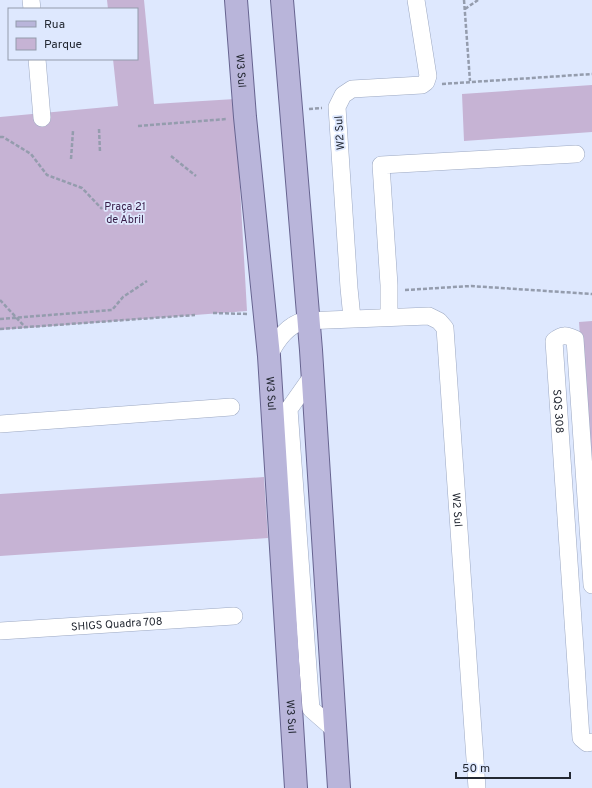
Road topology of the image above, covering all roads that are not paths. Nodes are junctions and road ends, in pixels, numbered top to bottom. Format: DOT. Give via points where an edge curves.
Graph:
graph roads {
  1 [pos="236,0"];
  2 [pos="282,0"];
  3 [pos="416,0"];
  4 [pos="37,60"];
  5 [pos="42,118"];
  6 [pos="576,154"];
  7 [pos="352,318"];
  8 [pos="389,318"];
  9 [pos="308,320"];
  10 [pos="268,356"];
  11 [pos="231,407"];
  12 [pos="0,424"];
  13 [pos="592,585"];
  14 [pos="234,616"];
  15 [pos="0,631"];
  16 [pos="592,742"];
  17 [pos="336,782"];
  18 [pos="296,788"];
  19 [pos="477,788"];
  1 -- 10 [label="main road, W3 Sul"];
  2 -- 9 [label="main road"];
  3 -- 7 [label="street, W2 Sul" via="428,76 426,82 422,85 352,89 343,95 337,106"];
  4 -- 5 [label="street"];
  6 -- 8 [label="street" via="381,165"];
  7 -- 8 [label="street, W2 Sul"];
  7 -- 9 [label="street, W2 Sul"];
  8 -- 19 [label="street, W2 Sul" via="429,316 445,328"];
  9 -- 10 [label="street, W2 Sul" via="292,326 281,336"];
  9 -- 17 [label="main road" via="335,730"];
  10 -- 18 [label="main road, W3 Sul"];
  11 -- 12 [label="street"];
  13 -- 16 [label="street, SQS 308" via="575,339 560,336 554,341 581,738 587,743"];
  14 -- 15 [label="street, SHIGS Quadra 708"];
}
